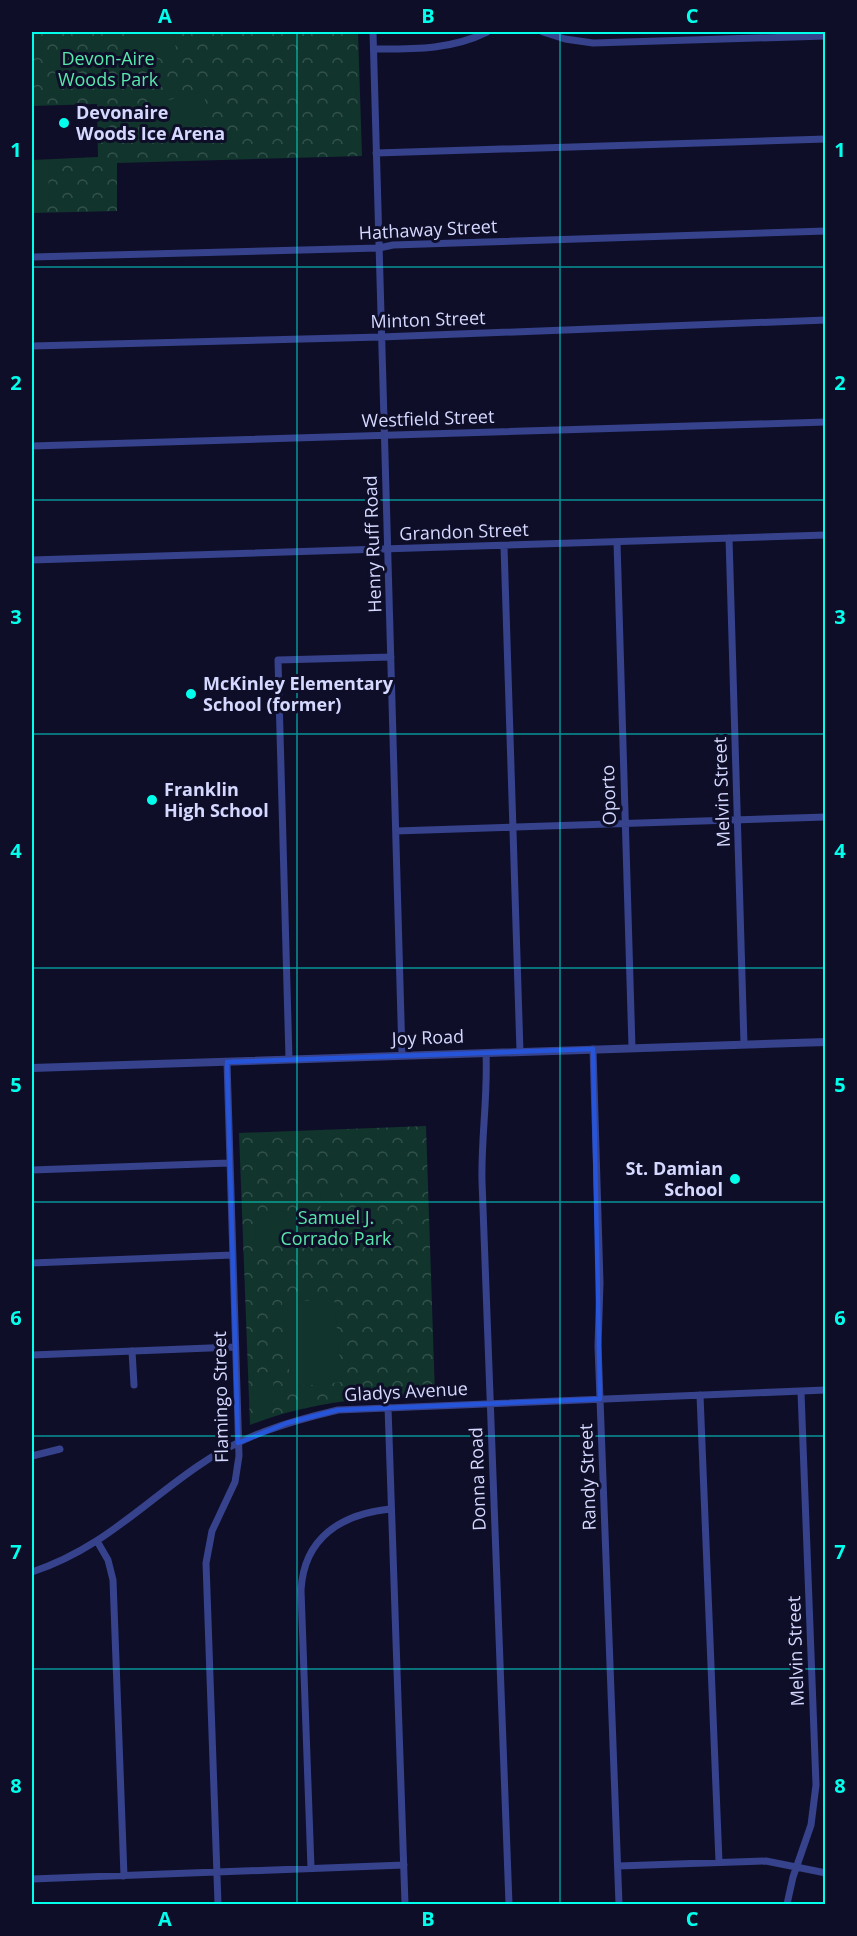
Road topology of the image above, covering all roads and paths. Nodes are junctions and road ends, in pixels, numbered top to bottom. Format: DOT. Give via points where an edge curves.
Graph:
graph roads {
  1 [pos="373,32"];
  2 [pos="487,32"];
  3 [pos="543,32"];
  4 [pos="825,36"];
  5 [pos="374,50"];
  6 [pos="825,139"];
  7 [pos="376,153"];
  8 [pos="825,231"];
  9 [pos="379,248"];
  10 [pos="32,257"];
  11 [pos="825,320"];
  12 [pos="381,337"];
  13 [pos="32,346"];
  14 [pos="825,422"];
  15 [pos="385,435"];
  16 [pos="32,446"];
  17 [pos="825,535"];
  18 [pos="729,538"];
  19 [pos="617,542"];
  20 [pos="504,546"];
  21 [pos="388,550"];
  22 [pos="32,560"];
  23 [pos="391,657"];
  24 [pos="825,817"];
  25 [pos="738,819"];
  26 [pos="625,824"];
  27 [pos="513,827"];
  28 [pos="396,831"];
  29 [pos="825,1042"];
  30 [pos="744,1044"];
  31 [pos="632,1048"];
  32 [pos="593,1049"];
  33 [pos="520,1052"];
  34 [pos="486,1053"];
  35 [pos="402,1055"];
  36 [pos="289,1059"];
  37 [pos="227,1062"];
  38 [pos="32,1068"];
  39 [pos="229,1163"];
  40 [pos="32,1170"];
  41 [pos="232,1256"];
  42 [pos="32,1263"];
  43 [pos="235,1347"];
  44 [pos="132,1351"];
  45 [pos="32,1354"];
  46 [pos="134,1385"];
  47 [pos="825,1390"];
  48 [pos="801,1392"];
  49 [pos="700,1395"];
  50 [pos="600,1400"];
  51 [pos="490,1404"];
  52 [pos="388,1407"];
  53 [pos="238,1443"];
  54 [pos="60,1449"];
  55 [pos="32,1456"];
  56 [pos="390,1509"];
  57 [pos="97,1541"];
  58 [pos="32,1572"];
  59 [pos="719,1862"];
  60 [pos="404,1865"];
  61 [pos="618,1866"];
  62 [pos="796,1867"];
  63 [pos="311,1868"];
  64 [pos="32,1872"];
  65 [pos="217,1872"];
  66 [pos="825,1873"];
  67 [pos="124,1876"];
  68 [pos="32,1879"];
  69 [pos="218,1905"];
  70 [pos="405,1905"];
  71 [pos="509,1905"];
  72 [pos="619,1905"];
  73 [pos="787,1905"];
  1 -- 5 [label="street, Henry Ruff Road"];
  2 -- 5 [label="street" via="442,47"];
  3 -- 4 [label="street" via="593,43"];
  5 -- 7 [label="street, Henry Ruff Road"];
  6 -- 7 [label="street"];
  7 -- 9 [label="street, Henry Ruff Road"];
  8 -- 9 [label="street, Hathaway Street"];
  9 -- 10 [label="street, Hathaway Street"];
  9 -- 12 [label="street, Henry Ruff Road"];
  11 -- 12 [label="street, Minton Street"];
  12 -- 13 [label="street, Minton Street"];
  12 -- 15 [label="street, Henry Ruff Road"];
  14 -- 15 [label="street, Westfield Street"];
  15 -- 16 [label="street, Westfield Street"];
  15 -- 21 [label="street, Henry Ruff Road"];
  17 -- 18 [label="street, Grandon Street"];
  18 -- 19 [label="street, Grandon Street"];
  18 -- 25 [label="street, Melvin Street"];
  19 -- 20 [label="street, Grandon Street"];
  19 -- 26 [label="street, Oporto"];
  20 -- 21 [label="street, Grandon Street"];
  20 -- 27 [label="street"];
  21 -- 22 [label="street, Grandon Street"];
  21 -- 23 [label="street, Henry Ruff Road"];
  23 -- 28 [label="street, Henry Ruff Road"];
  23 -- 36 [label="street" via="278,660"];
  24 -- 25 [label="street"];
  25 -- 26 [label="street"];
  25 -- 30 [label="street, Melvin Street"];
  26 -- 27 [label="street"];
  26 -- 31 [label="street, Oporto"];
  27 -- 28 [label="street"];
  27 -- 33 [label="street"];
  28 -- 35 [label="street, Henry Ruff Road"];
  29 -- 30 [label="street, Joy Road"];
  30 -- 31 [label="street, Joy Road"];
  31 -- 32 [label="street, Joy Road"];
  32 -- 33 [label="street, Joy Road"];
  32 -- 50 [label="street, Randy Street"];
  33 -- 34 [label="street, Joy Road"];
  34 -- 35 [label="street, Joy Road"];
  34 -- 51 [label="street, Donna Road" via="482,1162"];
  35 -- 36 [label="street, Joy Road"];
  36 -- 37 [label="street, Joy Road"];
  37 -- 38 [label="street, Joy Road"];
  37 -- 39 [label="street, Flamingo Street"];
  39 -- 40 [label="street"];
  39 -- 41 [label="street, Flamingo Street"];
  41 -- 42 [label="street"];
  41 -- 43 [label="street, Flamingo Street"];
  43 -- 44 [label="street"];
  43 -- 53 [label="street, Flamingo Street"];
  44 -- 45 [label="street"];
  44 -- 46 [label="street"];
  47 -- 48 [label="street, Gladys Avenue"];
  48 -- 49 [label="street, Gladys Avenue"];
  48 -- 62 [label="street, Melvin Street" via="816,1785 811,1825"];
  49 -- 50 [label="street, Gladys Avenue"];
  49 -- 59 [label="street"];
  50 -- 51 [label="street, Gladys Avenue"];
  50 -- 61 [label="street, Randy Street"];
  51 -- 52 [label="street, Gladys Avenue"];
  51 -- 71 [label="street, Donna Road"];
  52 -- 53 [label="street, Gladys Avenue" via="338,1410 308,1417"];
  52 -- 56 [label="street"];
  53 -- 57 [label="street, Gladys Avenue" via="199,1465"];
  53 -- 65 [label="street, Flamingo Street" via="235,1482 212,1531 206,1563"];
  54 -- 55 [label="street"];
  56 -- 60 [label="street"];
  56 -- 63 [label="street" via="359,1514 335,1526 314,1548 303,1573"];
  57 -- 58 [label="street, Gladys Avenue"];
  57 -- 67 [label="street" via="108,1560 112,1580"];
  59 -- 61 [label="street"];
  59 -- 62 [label="street" via="766,1861"];
  60 -- 63 [label="street"];
  60 -- 70 [label="street"];
  61 -- 72 [label="street, Randy Street"];
  62 -- 66 [label="street"];
  62 -- 73 [label="street, Melvin Street"];
  63 -- 65 [label="street"];
  64 -- 68 [label="street"];
  65 -- 67 [label="street"];
  65 -- 69 [label="street, Flamingo Street"];
  67 -- 68 [label="street"];
}
